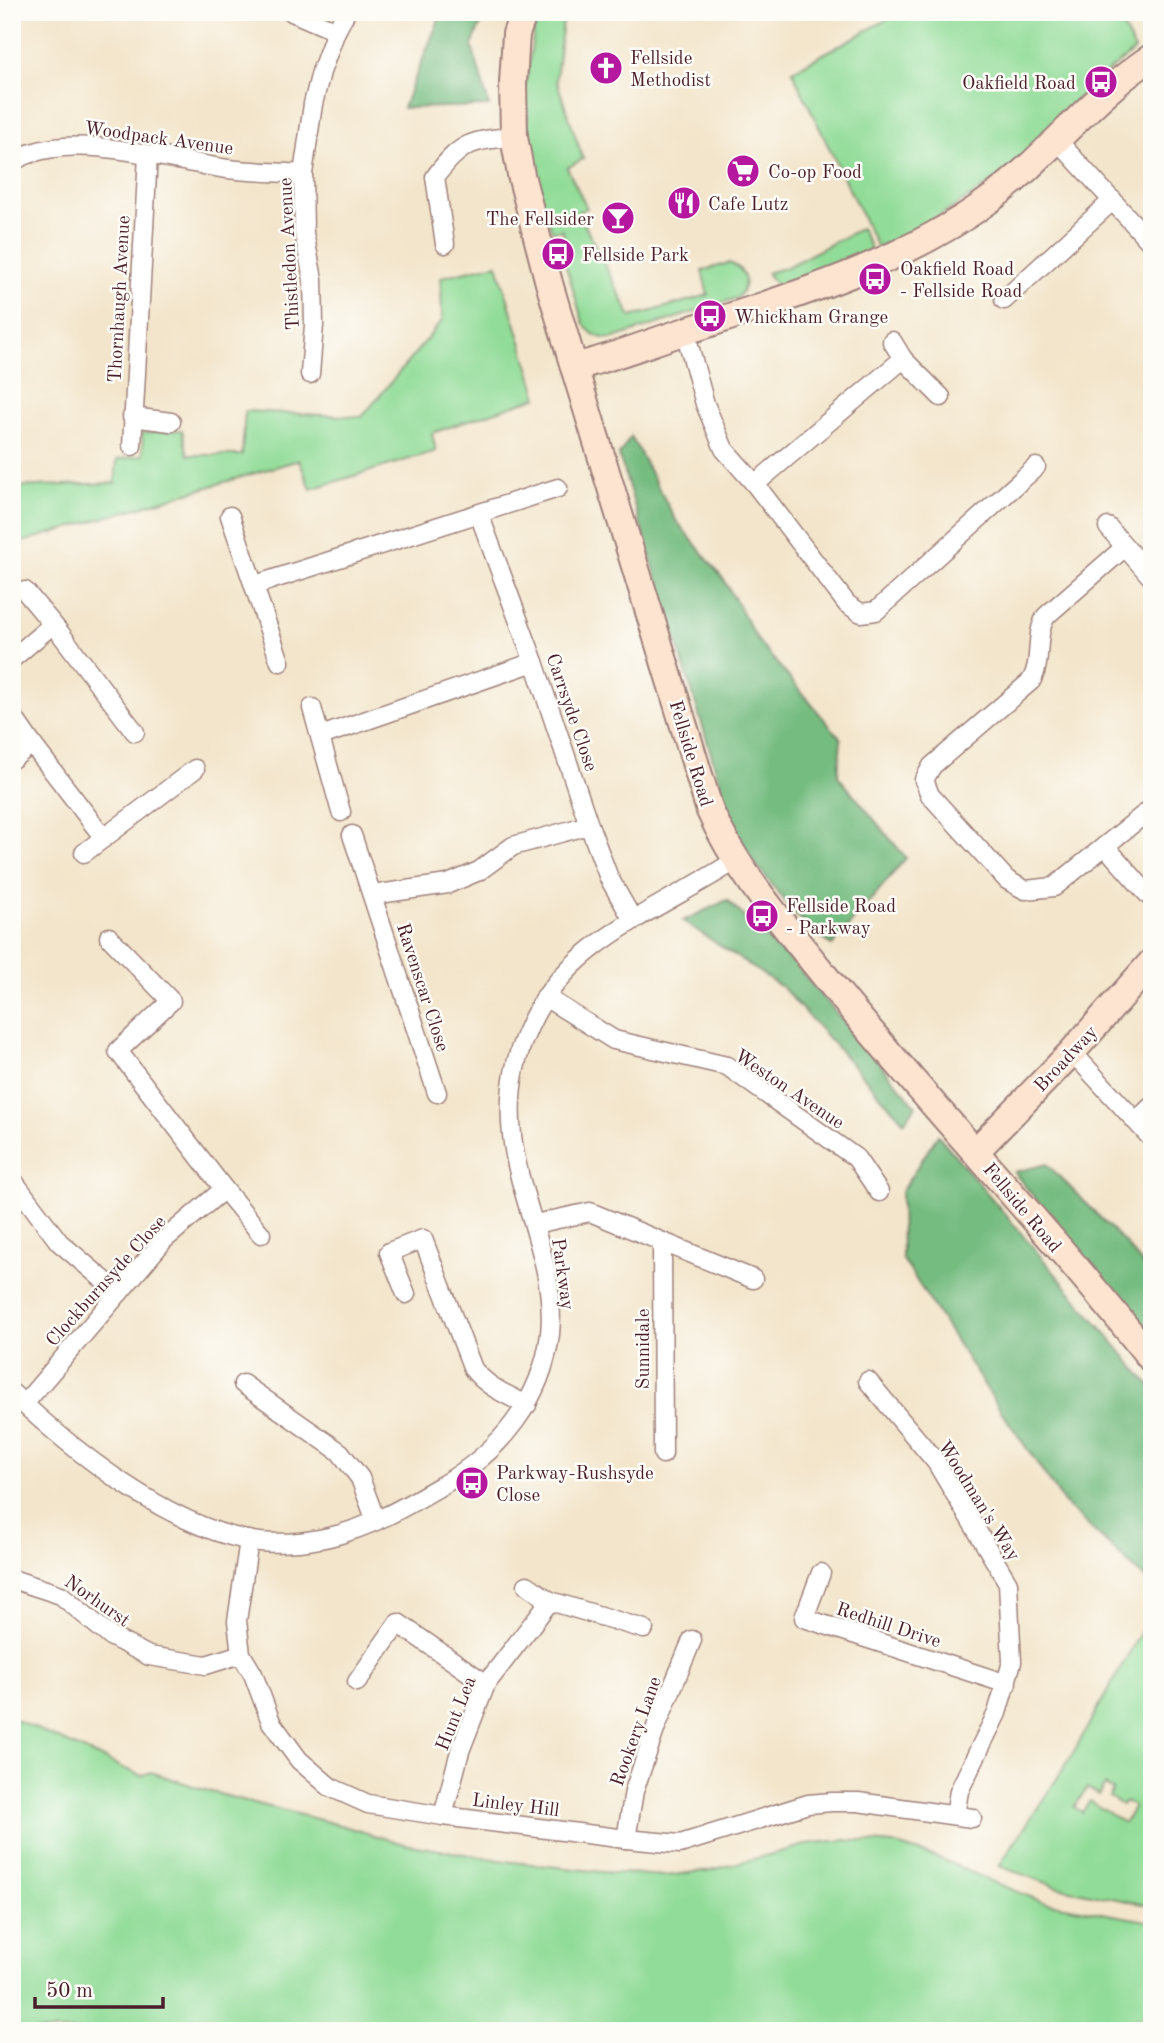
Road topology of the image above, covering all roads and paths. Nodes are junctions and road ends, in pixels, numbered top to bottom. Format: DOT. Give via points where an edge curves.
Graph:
graph roads {
  1 [pos="292,12"];
  2 [pos="346,12"];
  3 [pos="523,12"];
  4 [pos="336,31"];
  5 [pos="1152,57"];
  6 [pos="514,137"];
  7 [pos="1057,140"];
  8 [pos="148,155"];
  9 [pos="12,162"];
  10 [pos="303,174"];
  11 [pos="1113,200"];
  12 [pos="445,244"];
  13 [pos="1152,244"];
  14 [pos="1004,300"];
  15 [pos="685,331"];
  16 [pos="892,341"];
  17 [pos="903,359"];
  18 [pos="574,367"];
  19 [pos="310,373"];
  20 [pos="941,397"];
  21 [pos="132,417"];
  22 [pos="171,422"];
  23 [pos="132,446"];
  24 [pos="1036,467"];
  25 [pos="755,484"];
  26 [pos="558,488"];
  27 [pos="479,514"];
  28 [pos="230,516"];
  29 [pos="1108,527"];
  30 [pos="1125,547"];
  31 [pos="1152,578"];
  32 [pos="255,585"];
  33 [pos="25,591"];
  34 [pos="52,625"];
  35 [pos="12,659"];
  36 [pos="280,662"];
  37 [pos="534,662"];
  38 [pos="312,708"];
  39 [pos="12,715"];
  40 [pos="135,732"];
  41 [pos="320,736"];
  42 [pos="33,744"];
  43 [pos="12,759"];
  44 [pos="195,769"];
  45 [pos="1152,808"];
  46 [pos="341,812"];
  47 [pos="589,825"];
  48 [pos="352,835"];
  49 [pos="104,838"];
  50 [pos="1105,846"];
  51 [pos="84,853"];
  52 [pos="736,860"];
  53 [pos="372,895"];
  54 [pos="1152,900"];
  55 [pos="633,920"];
  56 [pos="109,937"];
  57 [pos="1152,962"];
  58 [pos="545,998"];
  59 [pos="1072,1052"];
  60 [pos="437,1093"];
  61 [pos="1152,1106"];
  62 [pos="1136,1121"];
  63 [pos="1152,1139"];
  64 [pos="976,1151"];
  65 [pos="12,1179"];
  66 [pos="224,1189"];
  67 [pos="879,1192"];
  68 [pos="535,1224"];
  69 [pos="261,1234"];
  70 [pos="662,1243"];
  71 [pos="753,1279"];
  72 [pos="119,1293"];
  73 [pos="406,1294"];
  74 [pos="1152,1360"];
  75 [pos="868,1381"];
  76 [pos="243,1384"];
  77 [pos="18,1399"];
  78 [pos="527,1405"];
  79 [pos="663,1454"];
  80 [pos="376,1521"];
  81 [pos="249,1541"];
  82 [pos="821,1573"];
  83 [pos="12,1579"];
  84 [pos="527,1586"];
  85 [pos="550,1601"];
  86 [pos="644,1629"];
  87 [pos="692,1640"];
  88 [pos="241,1654"];
  89 [pos="358,1682"];
  90 [pos="486,1684"];
  91 [pos="1007,1684"];
  92 [pos="443,1816"];
  93 [pos="963,1817"];
  94 [pos="626,1839"];
  1 -- 4 [label="street"];
  2 -- 4 [label="street, Thistledon Avenue"];
  3 -- 6 [label="street, Fellside Road" via="516,34"];
  4 -- 10 [label="street, Thistledon Avenue" via="313,104"];
  5 -- 7 [label="street"];
  6 -- 12 [label="street" via="480,140 451,155 435,177"];
  6 -- 18 [label="street, Fellside Road"];
  7 -- 11 [label="street"];
  7 -- 15 [label="street" via="990,200 916,244 774,303"];
  8 -- 9 [label="street, Woodpack Avenue" via="63,147"];
  8 -- 10 [label="street, Woodpack Avenue" via="228,169"];
  8 -- 21 [label="street, Thornhaugh Avenue"];
  10 -- 19 [label="street, Thistledon Avenue" via="304,233 313,279"];
  11 -- 13 [label="street"];
  11 -- 14 [label="street"];
  15 -- 18 [label="street"];
  15 -- 25 [label="street" via="705,404 724,449"];
  16 -- 17 [label="street"];
  17 -- 20 [label="street"];
  17 -- 25 [label="street"];
  18 -- 52 [label="street, Fellside Road" via="710,811"];
  21 -- 22 [label="street"];
  21 -- 23 [label="street, Thornhaugh Avenue"];
  24 -- 25 [label="street" via="876,611 861,613 847,604"];
  26 -- 27 [label="street"];
  27 -- 32 [label="street"];
  27 -- 37 [label="street, Carrsyde Close"];
  28 -- 32 [label="street"];
  29 -- 30 [label="street"];
  30 -- 31 [label="street"];
  30 -- 50 [label="street" via="1046,616 1031,681 932,766 924,780 930,795 1007,880 1025,890 1054,887"];
  32 -- 36 [label="street"];
  33 -- 34 [label="street"];
  34 -- 35 [label="street"];
  34 -- 40 [label="street"];
  37 -- 41 [label="street"];
  37 -- 47 [label="street, Carrsyde Close"];
  38 -- 41 [label="street"];
  39 -- 42 [label="street"];
  41 -- 46 [label="street"];
  42 -- 43 [label="street"];
  42 -- 49 [label="street"];
  44 -- 49 [label="street"];
  45 -- 50 [label="street"];
  47 -- 53 [label="street" via="513,846 479,871 448,884"];
  47 -- 55 [label="street, Carrsyde Close"];
  48 -- 53 [label="street, Ravenscar Close"];
  49 -- 51 [label="street"];
  50 -- 54 [label="street"];
  52 -- 55 [label="street, Parkway"];
  52 -- 64 [label="street, Fellside Road" via="879,1043"];
  53 -- 60 [label="street, Ravenscar Close"];
  55 -- 58 [label="street, Parkway" via="567,969"];
  56 -- 66 [label="street" via="172,1001 118,1051"];
  57 -- 59 [label="street, Broadway"];
  58 -- 67 [label="street, Weston Avenue" via="614,1040 727,1066 856,1158"];
  58 -- 68 [label="street, Parkway" via="521,1045 513,1080 512,1135"];
  59 -- 62 [label="street"];
  59 -- 64 [label="street, Broadway"];
  61 -- 62 [label="street"];
  62 -- 63 [label="street"];
  64 -- 74 [label="street, Fellside Road"];
  65 -- 72 [label="street" via="59,1242"];
  66 -- 69 [label="street"];
  66 -- 72 [label="street, Clockburnsyde Close" via="164,1240"];
  68 -- 70 [label="street" via="590,1212"];
  68 -- 78 [label="street, Parkway" via="547,1275 550,1332 538,1383"];
  70 -- 71 [label="street"];
  70 -- 79 [label="street, Sunnidale"];
  72 -- 77 [label="street, Clockburnsyde Close"];
  73 -- 78 [label="street" via="389,1252 422,1239 473,1368 482,1380"];
  75 -- 91 [label="street, Woodman's Way" via="936,1462 1007,1583 1012,1662"];
  76 -- 80 [label="street" via="340,1452 360,1478"];
  77 -- 81 [label="street, Parkway" via="93,1461 156,1503 212,1530"];
  78 -- 80 [label="street, Parkway" via="499,1443 464,1472"];
  80 -- 81 [label="street, Parkway" via="326,1538"];
  81 -- 88 [label="street, Linley Hill" via="237,1621"];
  82 -- 91 [label="street, Redhill Drive" via="804,1618"];
  83 -- 88 [label="street, Norhurst" via="61,1595 110,1636 149,1656 206,1665"];
  84 -- 85 [label="street"];
  85 -- 86 [label="street"];
  85 -- 90 [label="street, Hunt Lea"];
  87 -- 94 [label="street, Rookery Lane" via="634,1791"];
  88 -- 92 [label="street, Linley Hill" via="271,1722 299,1760 330,1787 368,1804"];
  89 -- 90 [label="street" via="398,1623"];
  90 -- 92 [label="street, Hunt Lea" via="460,1751"];
  91 -- 93 [label="street, Woodman's Way" via="960,1791"];
  92 -- 94 [label="street, Linley Hill"];
  93 -- 94 [label="street, Linley Hill" via="832,1802 808,1804 680,1844"];
}
